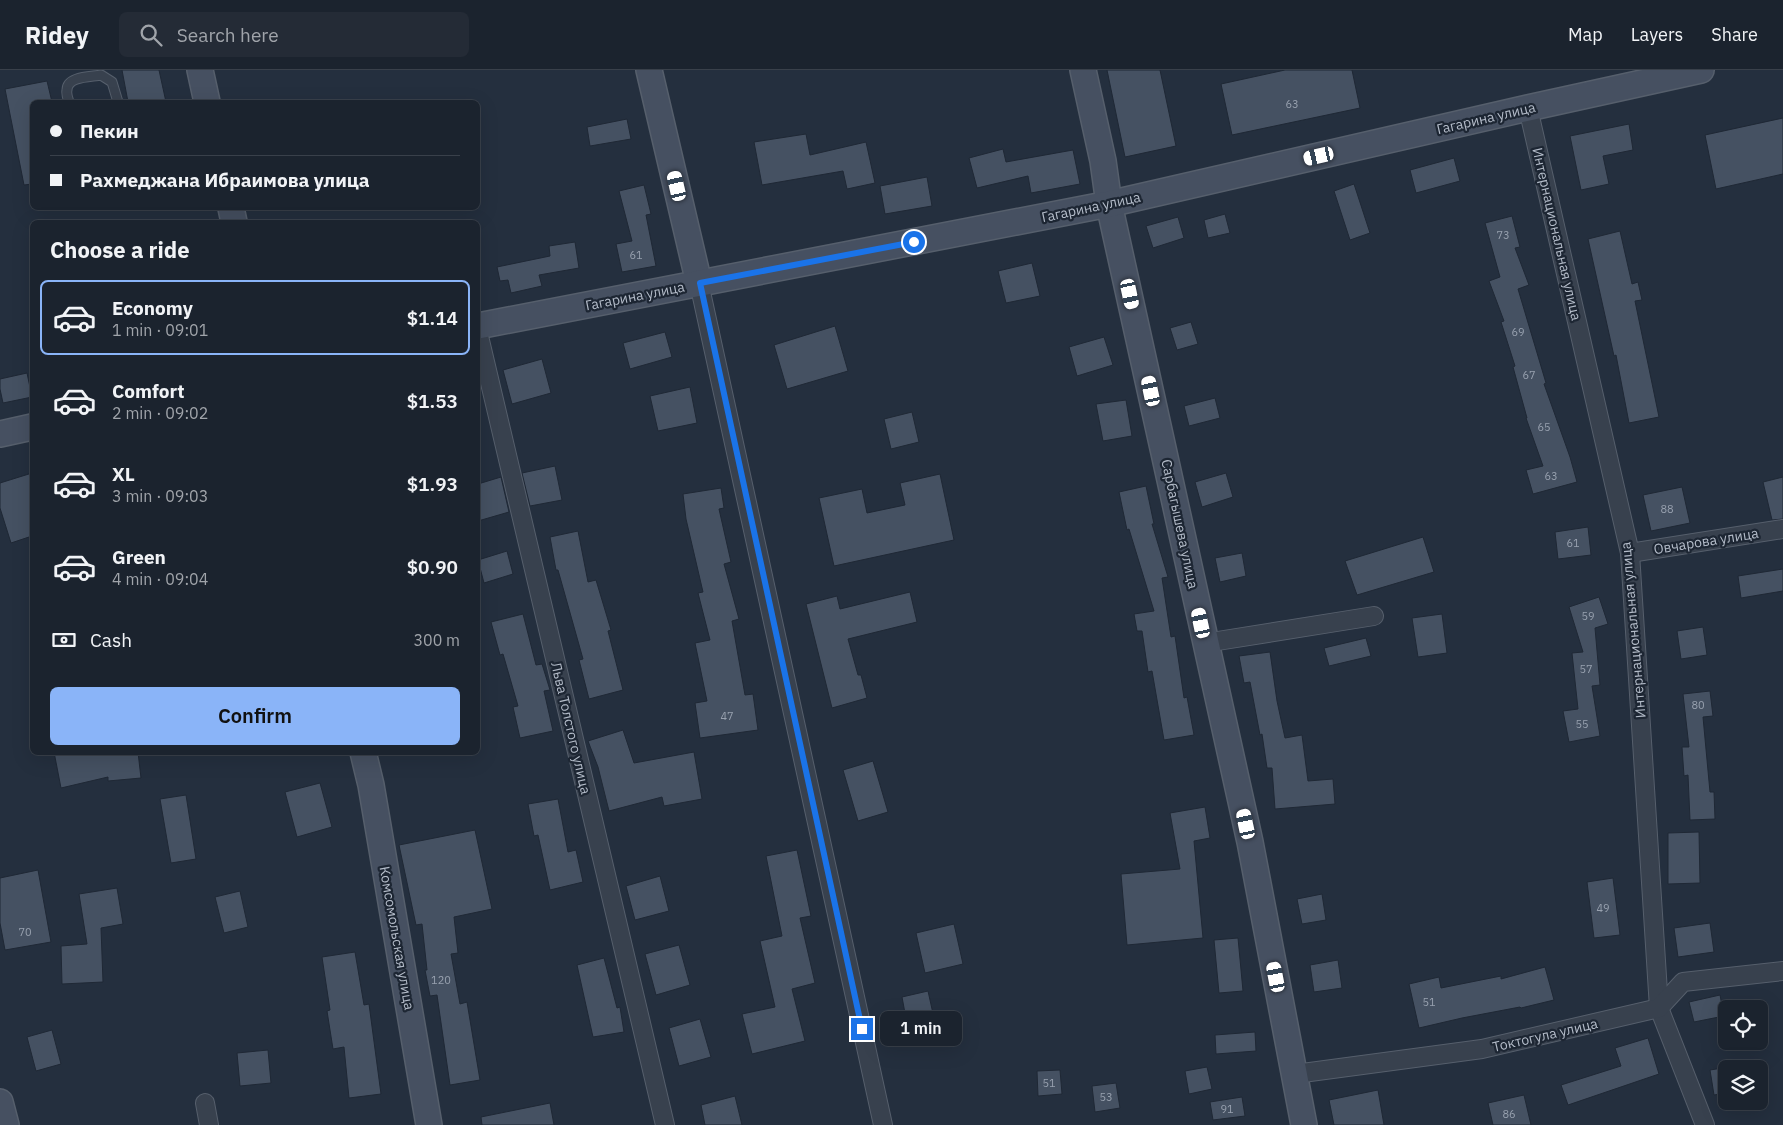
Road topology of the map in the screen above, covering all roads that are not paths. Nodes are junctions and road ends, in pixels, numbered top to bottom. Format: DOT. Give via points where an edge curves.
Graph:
graph roads {
  1 [pos="200,70"];
  2 [pos="649,70"];
  3 [pos="1083,70"];
  4 [pos="1701,70"];
  5 [pos="68,100"];
  6 [pos="117,100"];
  7 [pos="207,100"];
  8 [pos="1528,108"];
  9 [pos="1109,204"];
  10 [pos="700,283"];
  11 [pos="480,326"];
  12 [pos="480,340"];
  13 [pos="30,426"];
  14 [pos="0,434"];
  15 [pos="1783,529"];
  16 [pos="1630,553"];
  17 [pos="1374,616"];
  18 [pos="1205,643"];
  19 [pos="364,755"];
  20 [pos="1783,971"];
  21 [pos="1659,1008"];
  22 [pos="1295,1074"];
  23 [pos="205,1104"];
  24 [pos="209,1125"];
  25 [pos="429,1125"];
  26 [pos="665,1125"];
  27 [pos="883,1125"];
  28 [pos="1299,1125"];
  29 [pos="1304,1125"];
  30 [pos="1705,1125"];
  1 -- 7 [label="street"];
  2 -- 10 [label="street"];
  3 -- 9 [label="street, Сарбагышева улица"];
  4 -- 8 [label="street, Гагарина улица"];
  5 -- 6 [label="lane" via="68,85 75,80 101,75 112,82"];
  8 -- 9 [label="street, Гагарина улица"];
  8 -- 16 [label="street, Интернациональная улица"];
  9 -- 10 [label="street, Гагарина улица"];
  9 -- 18 [label="street, Сарбагышева улица"];
  10 -- 11 [label="street, Гагарина улица"];
  10 -- 27 [label="street"];
  12 -- 26 [label="street, Льва Толстого улица"];
  13 -- 14 [label="street"];
  15 -- 16 [label="street, Овчарова улица"];
  16 -- 21 [label="street, Интернациональная улица"];
  17 -- 18 [label="street"];
  18 -- 22 [label="street, Сарбагышева улица" via="1250,842"];
  19 -- 25 [label="street, Комсомольская улица"];
  20 -- 21 [label="street" via="1683,982"];
  21 -- 22 [label="street, Токтогула улица" via="1482,1049"];
  21 -- 30 [label="street, Интернациональная улица"];
  22 -- 29 [label="street, Сарбагышева улица"];
  23 -- 24 [label="street"];
  28 -- 29 [label="street"];
}
